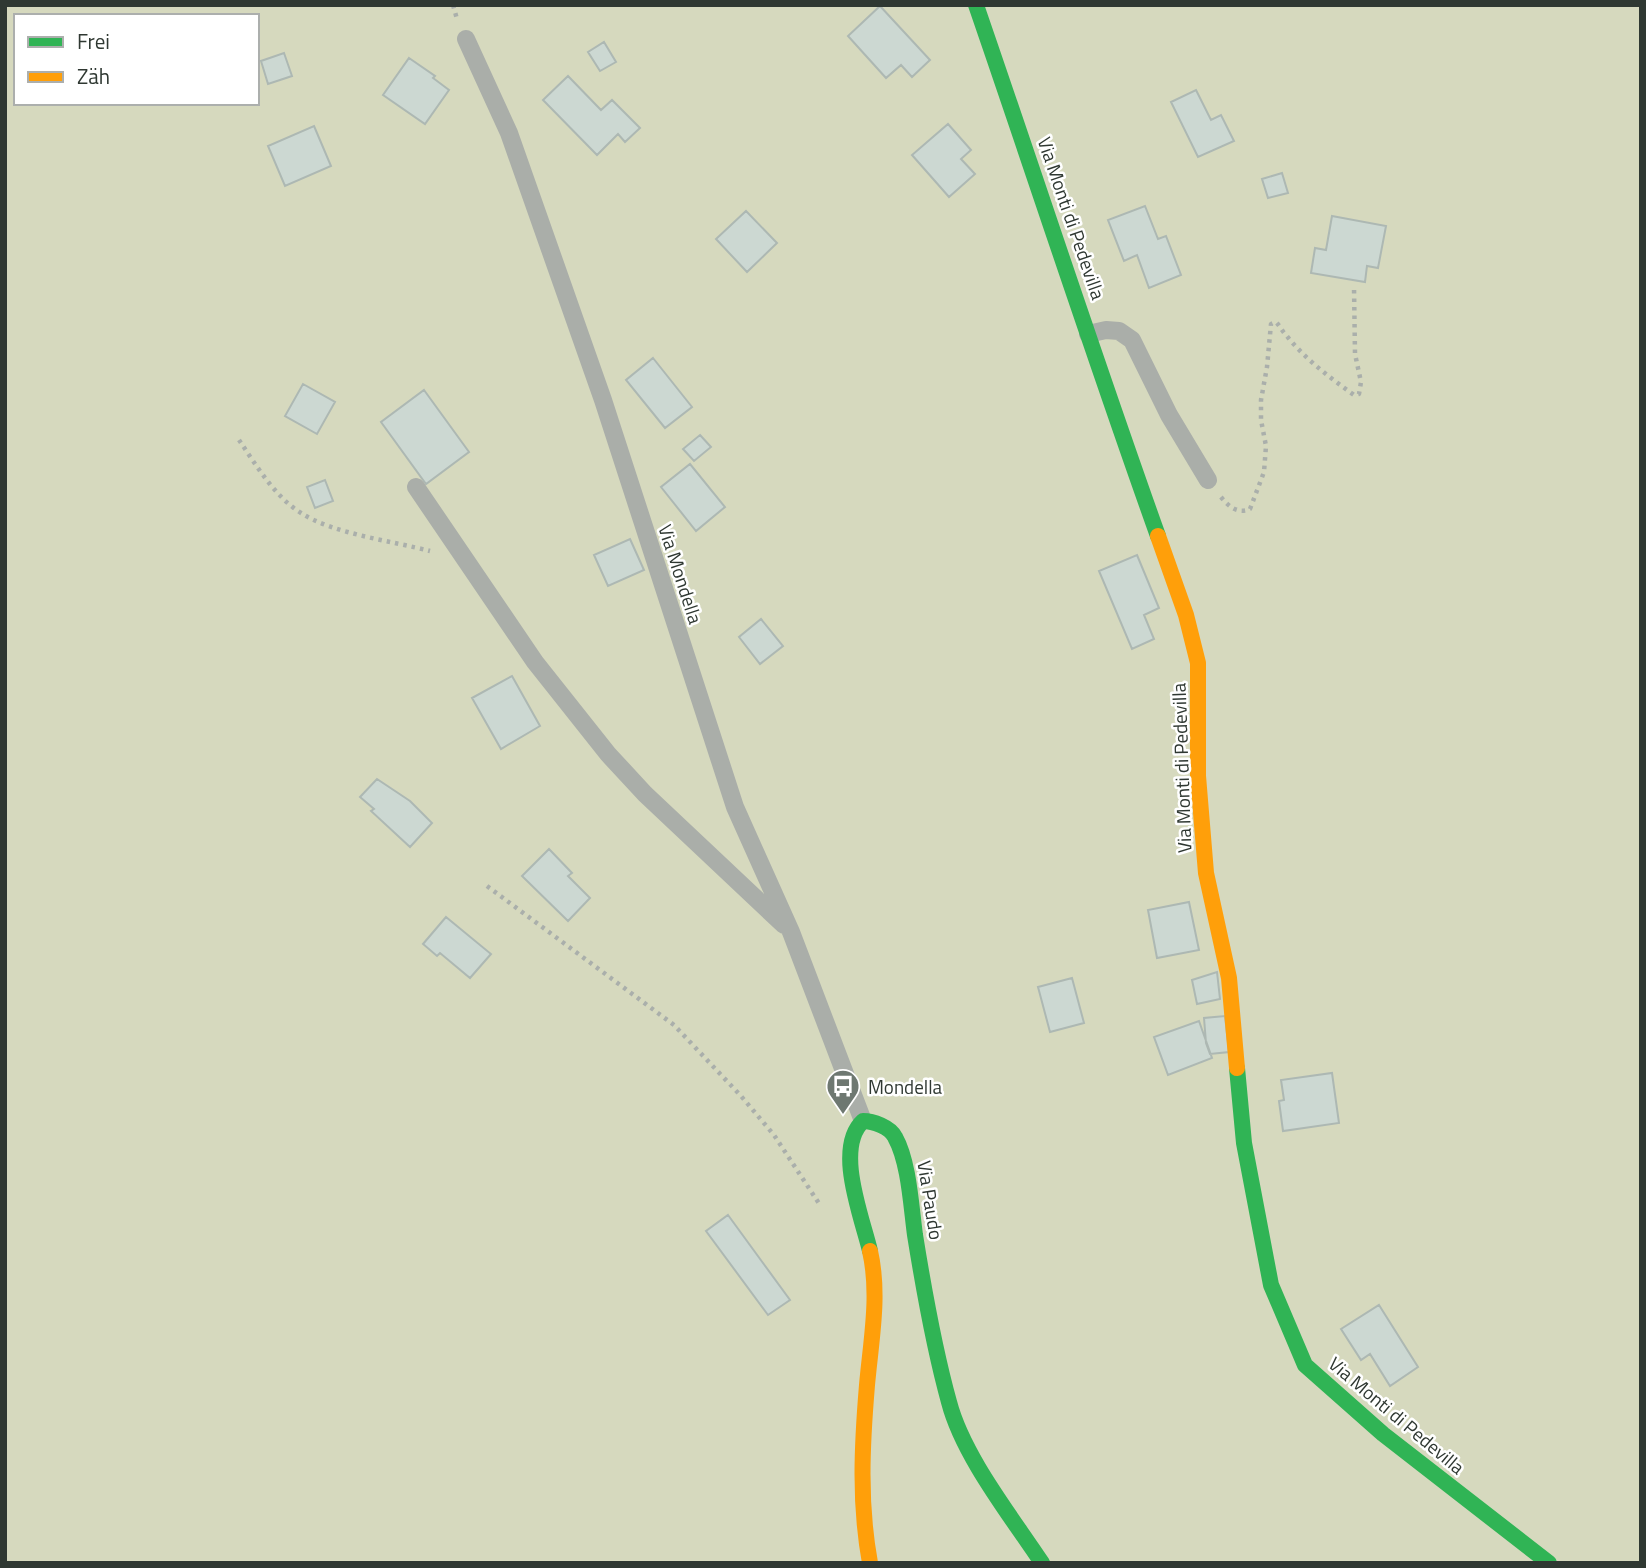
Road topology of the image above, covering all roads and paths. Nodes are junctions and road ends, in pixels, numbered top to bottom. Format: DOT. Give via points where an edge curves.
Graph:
graph roads {
  1 [pos="976,5"];
  2 [pos="466,39"];
  3 [pos="1354,287"];
  4 [pos="1088,334"];
  5 [pos="239,440"];
  6 [pos="1208,480"];
  7 [pos="416,487"];
  8 [pos="465,559"];
  9 [pos="487,886"];
  10 [pos="791,932"];
  11 [pos="863,1121"];
  12 [pos="824,1211"];
  13 [pos="870,1563"];
  14 [pos="1042,1563"];
  15 [pos="1549,1563"];
  1 -- 4 [label="street, Via Monti di Pedevilla"];
  2 -- 10 [label="lane, Via Mondella" via="509,133 594,375 735,807"];
  3 -- 6 [label="path" via="1359,394 1320,370 1276,321 1271,324 1261,400 1264,472 1250,509 1234,509"];
  4 -- 6 [label="lane" via="1119,331 1132,340"];
  4 -- 15 [label="street, Via Monti di Pedevilla" via="1186,615 1198,663 1198,776 1206,873 1229,978 1244,1143 1271,1285 1305,1365 1383,1434"];
  5 -- 8 [label="path" via="284,499 301,513 330,526"];
  7 -- 8 [label="lane"];
  8 -- 10 [label="lane" via="535,662 608,754"];
  9 -- 12 [label="path" via="674,1025 774,1135"];
  10 -- 11 [label="lane, Via Mondella"];
  11 -- 13 [label="street" via="850,1139 850,1151 874,1276 860,1458 860,1496"];
  11 -- 14 [label="street, Via Paudo" via="894,1134 904,1158 924,1284 957,1426"];
}
